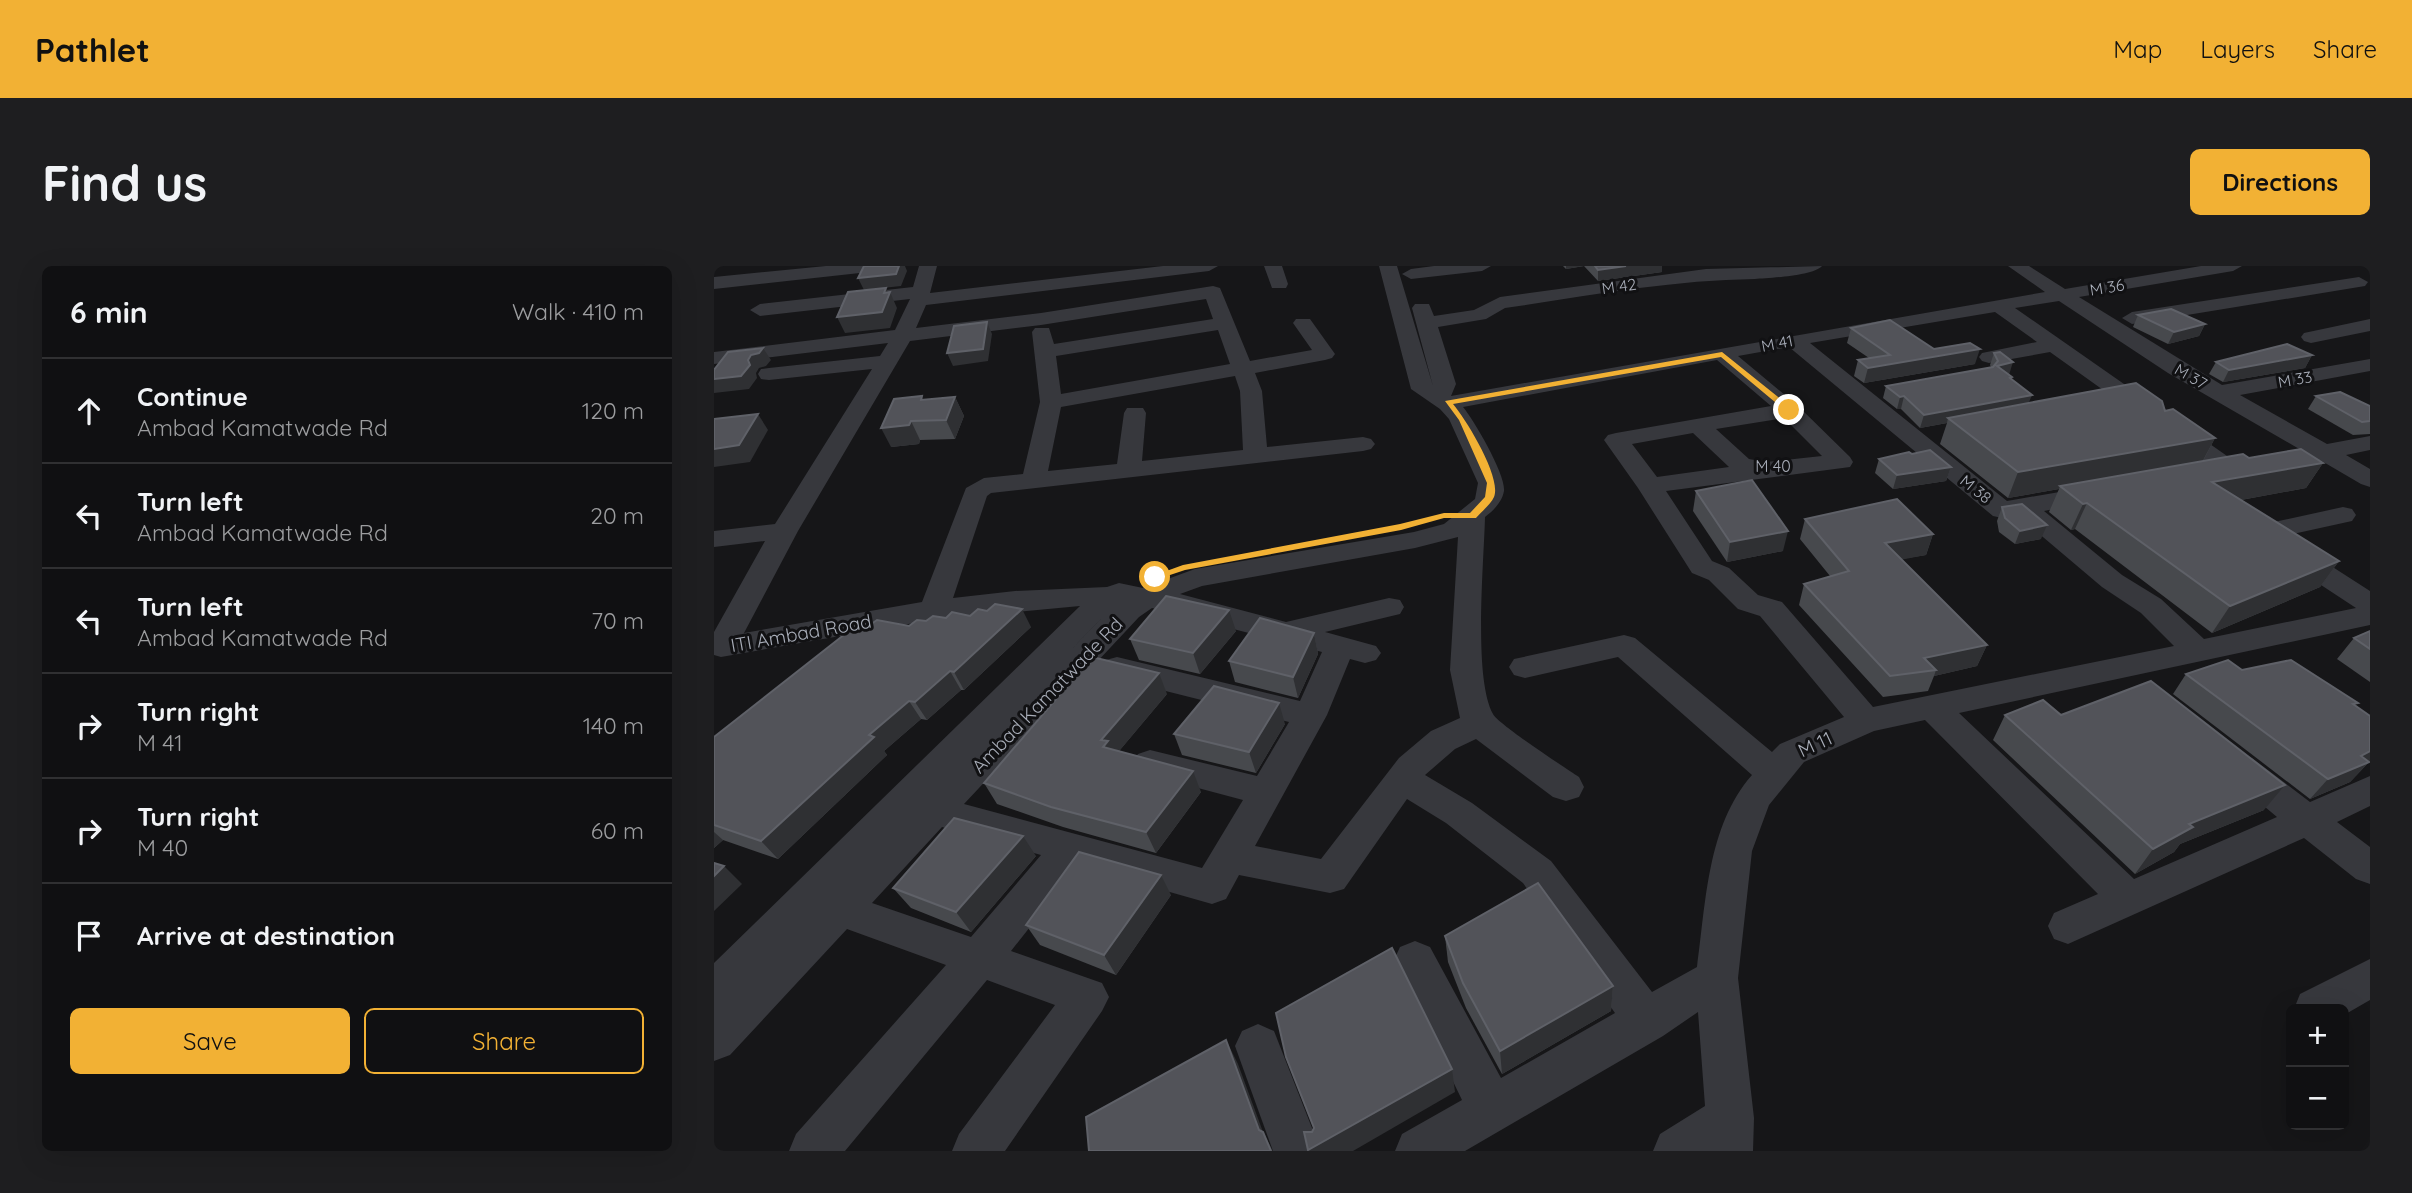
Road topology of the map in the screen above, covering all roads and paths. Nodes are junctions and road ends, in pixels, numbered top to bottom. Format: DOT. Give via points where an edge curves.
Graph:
graph roads {
  1 [pos="878,266"];
  2 [pos="1014,266"];
  3 [pos="1209,266"];
  4 [pos="1273,266"];
  5 [pos="1388,266"];
  6 [pos="1482,266"];
  7 [pos="1813,266"];
  8 [pos="2017,266"];
  9 [pos="2112,266"];
  10 [pos="2233,266"];
  11 [pos="2322,266"];
  12 [pos="2197,269"];
  13 [pos="1409,270"];
  14 [pos="775,273"];
  15 [pos="2142,281"];
  16 [pos="714,283"];
  17 [pos="1279,284"];
  18 [pos="1499,284"];
  19 [pos="2364,284"];
  20 [pos="923,286"];
  21 [pos="1012,290"];
  22 [pos="1213,292"];
  23 [pos="2065,294"];
  24 [pos="1998,305"];
  25 [pos="1041,319"];
  26 [pos="2105,321"];
  27 [pos="1004,323"];
  28 [pos="1223,323"];
  29 [pos="1303,323"];
  30 [pos="1428,323"];
  31 [pos="2370,325"];
  32 [pos="903,335"];
  33 [pos="730,337"];
  34 [pos="2311,337"];
  35 [pos="1793,340"];
  36 [pos="2053,345"];
  37 [pos="1044,352"];
  38 [pos="1722,354"];
  39 [pos="1989,357"];
  40 [pos="716,360"];
  41 [pos="888,361"];
  42 [pos="2370,365"];
  43 [pos="1242,369"];
  44 [pos="754,375"];
  45 [pos="2302,378"];
  46 [pos="1886,388"];
  47 [pos="2220,392"];
  48 [pos="1859,393"];
  49 [pos="2336,396"];
  50 [pos="2126,398"];
  51 [pos="1444,399"];
  52 [pos="1051,402"];
  53 [pos="2099,403"];
  54 [pos="1789,410"];
  55 [pos="1135,413"];
  56 [pos="1698,425"];
  57 [pos="1941,433"];
  58 [pos="1914,439"];
  59 [pos="2370,443"];
  60 [pos="1363,444"];
  61 [pos="2326,453"];
  62 [pos="1255,455"];
  63 [pos="1129,468"];
  64 [pos="1766,469"];
  65 [pos="2231,470"];
  66 [pos="2204,474"];
  67 [pos="1034,479"];
  68 [pos="2370,479"];
  69 [pos="1650,486"];
  70 [pos="2126,488"];
  71 [pos="2022,506"];
  72 [pos="2343,515"];
  73 [pos="1472,516"];
  74 [pos="2254,528"];
  75 [pos="784,531"];
  76 [pos="714,538"];
  77 [pos="1205,570"];
  78 [pos="1113,595"];
  79 [pos="1147,597"];
  80 [pos="2370,604"];
  81 [pos="1389,607"];
  82 [pos="934,609"];
  83 [pos="2370,615"];
  84 [pos="870,620"];
  85 [pos="1288,632"];
  86 [pos="717,648"];
  87 [pos="2198,652"];
  88 [pos="1081,659"];
  89 [pos="818,662"];
  90 [pos="1524,667"];
  91 [pos="2114,669"];
  92 [pos="2147,694"];
  93 [pos="1932,707"];
  94 [pos="1310,715"];
  95 [pos="1866,721"];
  96 [pos="1479,723"];
  97 [pos="2211,744"];
  98 [pos="1143,761"];
  99 [pos="1774,774"];
  100 [pos="1403,779"];
  101 [pos="1566,787"];
  102 [pos="2370,790"];
  103 [pos="1266,792"];
  104 [pos="935,811"];
  105 [pos="2307,820"];
  106 [pos="1069,849"];
  107 [pos="1229,857"];
  108 [pos="2370,868"];
  109 [pos="2129,899"];
  110 [pos="840,909"];
  111 [pos="2068,926"];
  112 [pos="979,960"];
  113 [pos="1415,960"];
  114 [pos="1717,978"];
  115 [pos="2370,978"];
  116 [pos="714,992"];
  117 [pos="2322,1004"];
  118 [pos="1647,1021"];
  119 [pos="714,1040"];
  120 [pos="1258,1046"];
  121 [pos="1492,1109"];
  122 [pos="1729,1135"];
  123 [pos="813,1151"];
  124 [pos="976,1151"];
  125 [pos="1297,1151"];
  126 [pos="1419,1151"];
  127 [pos="1677,1151"];
  1 -- 14 [label="street"];
  2 -- 21 [label="street"];
  3 -- 21 [label="street"];
  3 -- 22 [label="street"];
  4 -- 17 [label="street"];
  5 -- 51 [label="street, Ambad Kamatwade Rd" via="1422,389"];
  6 -- 13 [label="street"];
  7 -- 18 [label="street, M 42" via="1769,273"];
  8 -- 23 [label="street, M 37"];
  9 -- 15 [label="street"];
  10 -- 12 [label="street, M 36"];
  11 -- 19 [label="street"];
  12 -- 15 [label="street, M 36"];
  13 -- 30 [label="street"];
  14 -- 16 [label="street"];
  14 -- 20 [label="street" via="758,314"];
  15 -- 23 [label="street, M 36"];
  18 -- 30 [label="street, M 42" via="1479,314"];
  19 -- 26 [label="street"];
  20 -- 21 [label="street"];
  20 -- 32 [label="street, ITI Ambad Road"];
  21 -- 27 [label="street"];
  22 -- 25 [label="street"];
  22 -- 28 [label="street"];
  23 -- 24 [label="street, M 41"];
  23 -- 26 [label="street, M 37"];
  24 -- 35 [label="street, M 41"];
  24 -- 36 [label="street"];
  25 -- 27 [label="street"];
  25 -- 37 [label="street"];
  26 -- 47 [label="street, M 37"];
  27 -- 32 [label="street"];
  28 -- 37 [label="street"];
  28 -- 43 [label="street"];
  29 -- 43 [label="street" via="1325,354"];
  30 -- 51 [label="street" via="1445,384"];
  31 -- 34 [label="street"];
  32 -- 40 [label="street"];
  32 -- 41 [label="street, ITI Ambad Road"];
  33 -- 40 [label="street"];
  35 -- 38 [label="street, M 41"];
  35 -- 48 [label="street, M 38"];
  36 -- 39 [label="street"];
  36 -- 50 [label="street"];
  37 -- 52 [label="street"];
  38 -- 51 [label="street, M 41"];
  38 -- 54 [label="street, M 40"];
  41 -- 44 [label="street"];
  41 -- 75 [label="street, ITI Ambad Road"];
  42 -- 45 [label="street, M 33"];
  43 -- 52 [label="street"];
  43 -- 62 [label="street" via="1251,391"];
  45 -- 47 [label="street, M 33"];
  45 -- 49 [label="street"];
  46 -- 48 [label="street"];
  47 -- 61 [label="street, M 37"];
  48 -- 58 [label="street, M 38"];
  50 -- 53 [label="street"];
  50 -- 65 [label="street"];
  51 -- 73 [label="street, Ambad Kamatwade Rd" via="1462,419 1491,483 1490,497"];
  52 -- 67 [label="street"];
  54 -- 56 [label="street"];
  54 -- 64 [label="street, M 40" via="1841,462"];
  55 -- 63 [label="street"];
  56 -- 64 [label="street, M 40" via="1741,465"];
  56 -- 69 [label="street" via="1616,440"];
  57 -- 58 [label="street"];
  58 -- 71 [label="street, M 38" via="2002,510"];
  59 -- 61 [label="street"];
  60 -- 62 [label="street"];
  61 -- 65 [label="street"];
  61 -- 68 [label="street, M 37"];
  62 -- 63 [label="street"];
  63 -- 67 [label="street"];
  64 -- 69 [label="street"];
  65 -- 66 [label="street"];
  67 -- 82 [label="street" via="984,486 975,493"];
  69 -- 95 [label="street" via="1702,567 1719,573 1748,602 1771,609"];
  70 -- 71 [label="street, M 38"];
  71 -- 87 [label="street" via="2112,581 2151,606"];
  72 -- 74 [label="street"];
  73 -- 77 [label="street, Ambad Kamatwade Rd" via="1454,530 1415,540"];
  73 -- 96 [label="street" via="1466,670"];
  74 -- 80 [label="street"];
  75 -- 76 [label="street"];
  75 -- 86 [label="street, ITI Ambad Road"];
  77 -- 78 [label="street, Ambad Kamatwade Rd" via="1155,577"];
  77 -- 79 [label="street, Ambad Kamatwade Rd"];
  78 -- 79 [label="street, ITI Ambad Road"];
  78 -- 82 [label="street, ITI Ambad Road"];
  78 -- 116 [label="street, Ambad Kamatwade Rd" via="1086,616"];
  79 -- 85 [label="street"];
  79 -- 88 [label="street, Ambad Kamatwade Rd" via="1128,610"];
  81 -- 85 [label="street"];
  82 -- 84 [label="street, ITI Ambad Road"];
  83 -- 87 [label="street, M 11"];
  84 -- 86 [label="street, ITI Ambad Road"];
  84 -- 89 [label="street"];
  85 -- 94 [label="street" via="1352,650"];
  87 -- 91 [label="street, M 11"];
  88 -- 94 [label="street"];
  88 -- 104 [label="street, Ambad Kamatwade Rd"];
  90 -- 99 [label="street" via="1624,645"];
  91 -- 92 [label="street"];
  91 -- 93 [label="street, M 11"];
  93 -- 95 [label="street, M 11"];
  93 -- 109 [label="street"];
  94 -- 103 [label="street"];
  95 -- 99 [label="street, M 11" via="1792,753"];
  96 -- 100 [label="street" via="1443,740"];
  96 -- 101 [label="street"];
  97 -- 105 [label="street"];
  98 -- 103 [label="street"];
  99 -- 114 [label="street, M 11" via="1753,799 1733,851"];
  100 -- 107 [label="street" via="1330,877"];
  100 -- 118 [label="street" via="1459,813 1537,872"];
  102 -- 105 [label="street"];
  103 -- 107 [label="street"];
  104 -- 106 [label="street"];
  104 -- 110 [label="street, Ambad Kamatwade Rd"];
  105 -- 108 [label="street"];
  105 -- 109 [label="street"];
  106 -- 107 [label="street" via="1212,887"];
  106 -- 112 [label="street"];
  109 -- 111 [label="street"];
  110 -- 112 [label="street"];
  110 -- 119 [label="street, Ambad Kamatwade Rd"];
  112 -- 123 [label="street"];
  112 -- 124 [label="street" via="1087,997"];
  113 -- 121 [label="street"];
  114 -- 118 [label="street"];
  114 -- 122 [label="street, M 11"];
  115 -- 117 [label="street"];
  118 -- 121 [label="street"];
  120 -- 125 [label="street"];
  121 -- 126 [label="street"];
  122 -- 127 [label="street"];
}
